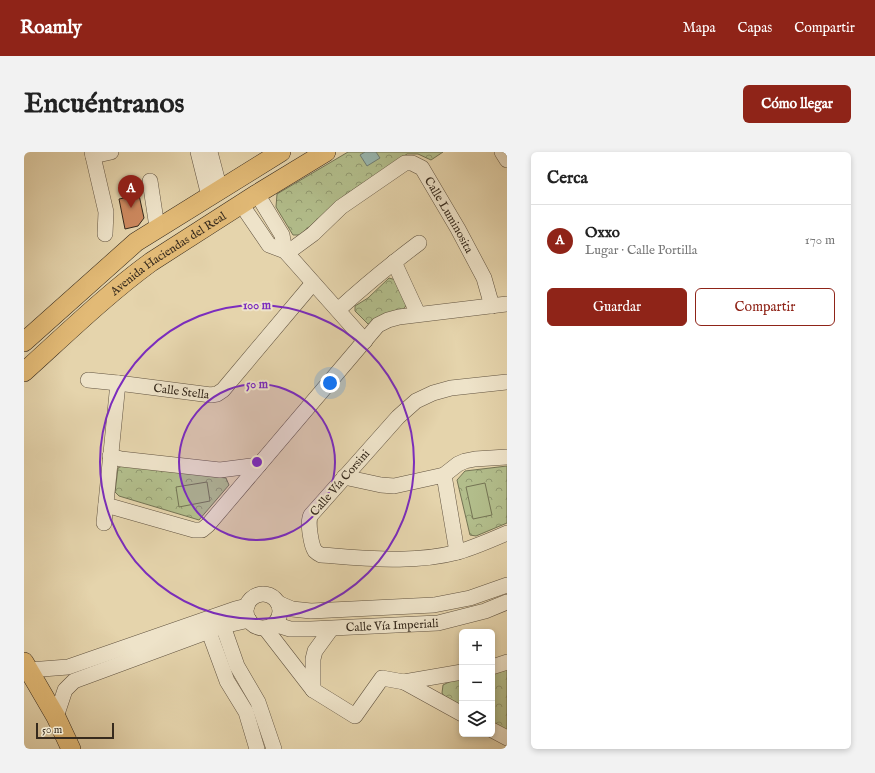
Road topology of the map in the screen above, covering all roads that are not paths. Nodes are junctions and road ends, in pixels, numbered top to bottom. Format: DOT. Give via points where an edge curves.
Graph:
graph roads {
  1 [pos="111,152"];
  2 [pos="198,152"];
  3 [pos="210,152"];
  4 [pos="281,152"];
  5 [pos="326,152"];
  6 [pos="502,152"];
  7 [pos="93,154"];
  8 [pos="507,160"];
  9 [pos="208,170"];
  10 [pos="150,181"];
  11 [pos="214,193"];
  12 [pos="257,194"];
  13 [pos="242,204"];
  14 [pos="273,220"];
  15 [pos="157,227"];
  16 [pos="259,230"];
  17 [pos="105,234"];
  18 [pos="419,243"];
  19 [pos="286,252"];
  20 [pos="394,262"];
  21 [pos="313,283"];
  22 [pos="507,304"];
  23 [pos="492,306"];
  24 [pos="62,308"];
  25 [pos="338,310"];
  26 [pos="418,314"];
  27 [pos="76,325"];
  28 [pos="365,341"];
  29 [pos="24,342"];
  30 [pos="24,372"];
  31 [pos="88,380"];
  32 [pos="507,382"];
  33 [pos="118,383"];
  34 [pos="110,456"];
  35 [pos="507,457"];
  36 [pos="259,465"];
  37 [pos="444,475"];
  38 [pos="344,477"];
  39 [pos="106,505"];
  40 [pos="104,523"];
  41 [pos="507,533"];
  42 [pos="457,552"];
  43 [pos="507,585"];
  44 [pos="507,602"];
  45 [pos="278,603"];
  46 [pos="248,613"];
  47 [pos="223,626"];
  48 [pos="270,626"];
  49 [pos="331,628"];
  50 [pos="208,632"];
  51 [pos="507,662"];
  52 [pos="26,666"];
  53 [pos="495,666"];
  54 [pos="68,667"];
  55 [pos="459,673"];
  56 [pos="74,681"];
  57 [pos="404,682"];
  58 [pos="313,690"];
  59 [pos="459,712"];
  60 [pos="56,716"];
  61 [pos="495,732"];
  62 [pos="507,738"];
  63 [pos="71,749"];
  64 [pos="258,749"];
  65 [pos="274,749"];
  1 -- 7 [label="street"];
  2 -- 9 [label="street"];
  3 -- 9 [label="street"];
  4 -- 11 [label="main road, Avenida Haciendas del Real"];
  5 -- 12 [label="main road, Avenida Haciendas del Real"];
  6 -- 8 [label="street"];
  7 -- 17 [label="street" via="106,212"];
  9 -- 11 [label="street"];
  10 -- 15 [label="street"];
  11 -- 15 [label="main road, Avenida Haciendas del Real"];
  12 -- 13 [label="main road, Avenida Haciendas del Real"];
  12 -- 14 [label="street"];
  13 -- 16 [label="street"];
  13 -- 27 [label="main road, Avenida Haciendas del Real" via="151,262"];
  14 -- 16 [label="street"];
  14 -- 19 [label="street" via="282,235"];
  15 -- 24 [label="main road, Avenida Haciendas del Real" via="125,251"];
  16 -- 19 [label="street" via="269,245"];
  18 -- 20 [label="street"];
  19 -- 21 [label="street"];
  19 -- 23 [label="street, Calle Luminosita" via="313,234 341,207 405,163 412,163 422,168 458,229 484,278"];
  20 -- 25 [label="street"];
  20 -- 26 [label="street"];
  21 -- 25 [label="street"];
  21 -- 33 [label="street, Calle Stella" via="217,394"];
  22 -- 23 [label="street"];
  23 -- 26 [label="street"];
  24 -- 27 [label="main road"];
  24 -- 29 [label="main road, Avenida Haciendas del Real"];
  25 -- 28 [label="street"];
  26 -- 28 [label="street" via="388,320 378,325"];
  27 -- 30 [label="main road, Avenida Haciendas del Real"];
  28 -- 36 [label="street"];
  31 -- 33 [label="street, Calle Stella"];
  32 -- 38 [label="street, Calle Vía Corsini" via="451,388 433,392 416,401 398,417"];
  33 -- 34 [label="street"];
  34 -- 36 [label="street" via="220,470"];
  34 -- 39 [label="street"];
  35 -- 37 [label="street" via="465,461"];
  36 -- 39 [label="street" via="202,530 194,530"];
  37 -- 38 [label="street" via="394,486"];
  37 -- 42 [label="street"];
  38 -- 42 [label="street, Calle Vía Corsini" via="309,518 316,552 321,555 386,560 420,559"];
  39 -- 40 [label="street"];
  41 -- 42 [label="street, Calle Vía Corsini"];
  43 -- 45 [label="street, Calle Vía Imperiali" via="470,598 434,605 311,611 292,609"];
  44 -- 49 [label="street, Calle Vía Imperiali" via="479,613 438,623"];
  45 -- 46 [label="street, Calle Vía Imperiali" via="264,594 253,597"];
  45 -- 48 [label="street" via="278,620"];
  46 -- 47 [label="street, Calle Vía Imperiali"];
  46 -- 48 [label="street, Calle Vía Imperiali" via="256,626"];
  46 -- 54 [label="street, Calle Vía Imperiali" via="235,609"];
  47 -- 50 [label="street, Calle Vía Imperiali"];
  47 -- 65 [label="street" via="237,666 258,702"];
  48 -- 49 [label="street, Calle Vía Imperiali"];
  48 -- 58 [label="street"];
  49 -- 58 [label="street" via="314,651"];
  50 -- 56 [label="street, Calle Vía Imperiali"];
  50 -- 64 [label="street" via="227,681 246,712"];
  51 -- 53 [label="street"];
  52 -- 54 [label="street, Calle Vía Imperiali"];
  52 -- 60 [label="main road"];
  54 -- 56 [label="street"];
  55 -- 57 [label="street"];
  56 -- 60 [label="street" via="65,690"];
  57 -- 58 [label="street" via="382,678 355,716"];
  57 -- 59 [label="street"];
  60 -- 63 [label="main road"];
  61 -- 62 [label="street"];
}
